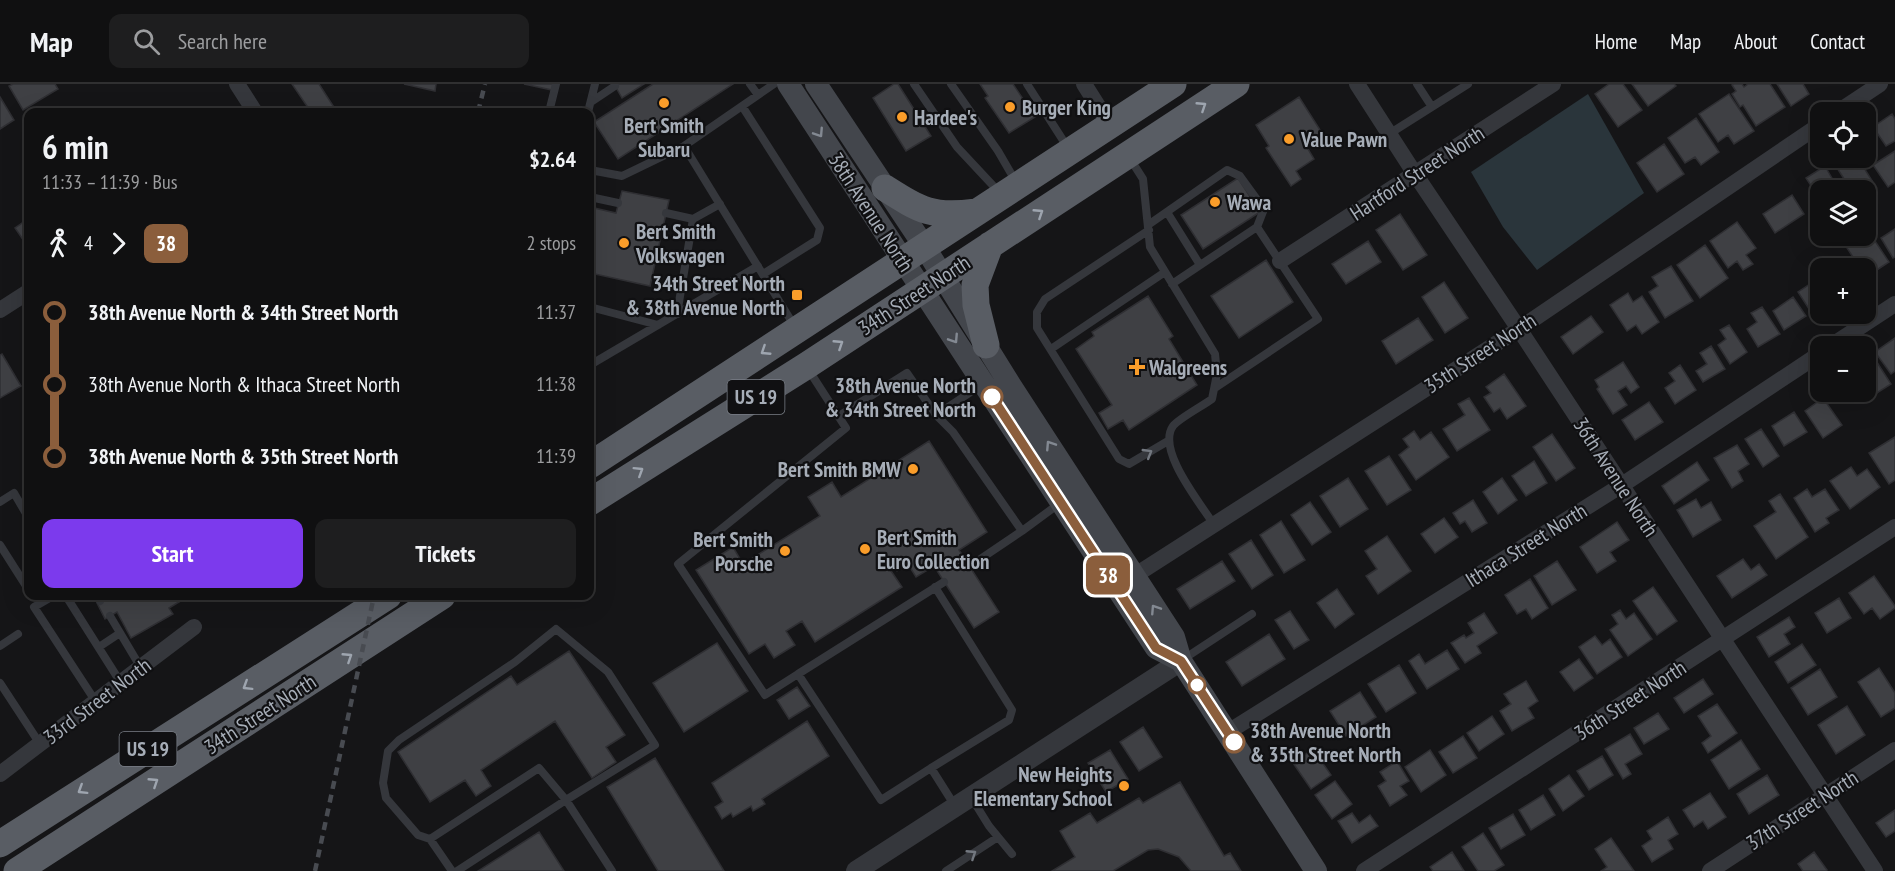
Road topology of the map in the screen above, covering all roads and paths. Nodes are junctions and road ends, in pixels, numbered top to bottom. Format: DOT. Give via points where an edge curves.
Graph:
graph roads {
  1 [pos="237,84"];
  2 [pos="556,84"];
  3 [pos="595,84"];
  4 [pos="750,84"];
  5 [pos="774,84"];
  6 [pos="788,84"];
  7 [pos="816,84"];
  8 [pos="914,84"];
  9 [pos="951,84"];
  10 [pos="1027,84"];
  11 [pos="1084,84"];
  12 [pos="1173,84"];
  13 [pos="1185,84"];
  14 [pos="1236,84"];
  15 [pos="1357,84"];
  16 [pos="1417,84"];
  17 [pos="1468,84"];
  18 [pos="1880,84"];
  19 [pos="615,86"];
  20 [pos="1542,87"];
  21 [pos="758,95"];
  22 [pos="591,102"];
  23 [pos="1853,102"];
  24 [pos="742,106"];
  25 [pos="1432,107"];
  26 [pos="252,108"];
  27 [pos="550,108"];
  28 [pos="589,108"];
  29 [pos="1110,125"];
  30 [pos="1810,131"];
  31 [pos="1389,134"];
  32 [pos="684,146"];
  33 [pos="1070,151"];
  34 [pos="1128,155"];
  35 [pos="594,171"];
  36 [pos="1415,174"];
  37 [pos="885,188"];
  38 [pos="1010,190"];
  39 [pos="594,198"];
  40 [pos="618,203"];
  41 [pos="720,204"];
  42 [pos="976,212"];
  43 [pos="1167,212"];
  44 [pos="666,213"];
  45 [pos="693,219"];
  46 [pos="1149,227"];
  47 [pos="1257,227"];
  48 [pos="990,245"];
  49 [pos="924,246"];
  50 [pos="902,261"];
  51 [pos="1280,261"];
  52 [pos="1200,265"];
  53 [pos="760,270"];
  54 [pos="1165,272"];
  55 [pos="932,283"];
  56 [pos="1172,284"];
  57 [pos="24,295"];
  58 [pos="1895,304"];
  59 [pos="594,308"];
  60 [pos="0,310"];
  61 [pos="677,314"];
  62 [pos="657,325"];
  63 [pos="1519,329"];
  64 [pos="797,330"];
  65 [pos="1846,336"];
  66 [pos="986,345"];
  67 [pos="1052,349"];
  68 [pos="1810,360"];
  69 [pos="594,363"];
  70 [pos="806,366"];
  71 [pos="983,383"];
  72 [pos="1215,388"];
  73 [pos="936,415"];
  74 [pos="839,416"];
  75 [pos="1168,441"];
  76 [pos="594,462"];
  77 [pos="1622,485"];
  78 [pos="594,499"];
  79 [pos="0,502"];
  80 [pos="1060,503"];
  81 [pos="24,510"];
  82 [pos="1214,525"];
  83 [pos="1895,527"];
  84 [pos="1022,531"];
  85 [pos="0,545"];
  86 [pos="970,566"];
  87 [pos="944,582"];
  88 [pos="1125,582"];
  89 [pos="24,583"];
  90 [pos="935,587"];
  91 [pos="36,600"];
  92 [pos="47,600"];
  93 [pos="69,600"];
  94 [pos="382,600"];
  95 [pos="436,600"];
  96 [pos="39,605"];
  97 [pos="1252,614"];
  98 [pos="110,616"];
  99 [pos="195,627"];
  100 [pos="120,633"];
  101 [pos="18,634"];
  102 [pos="1723,640"];
  103 [pos="0,646"];
  104 [pos="99,647"];
  105 [pos="1181,661"];
  106 [pos="141,668"];
  107 [pos="798,674"];
  108 [pos="0,683"];
  109 [pos="121,683"];
  110 [pos="96,702"];
  111 [pos="1228,732"];
  112 [pos="40,744"];
  113 [pos="1895,750"];
  114 [pos="931,768"];
  115 [pos="0,774"];
  116 [pos="1825,795"];
  117 [pos="566,800"];
  118 [pos="963,802"];
  119 [pos="998,837"];
  120 [pos="430,839"];
  121 [pos="0,844"];
  122 [pos="1012,854"];
  123 [pos="17,871"];
  124 [pos="452,871"];
  125 [pos="457,871"];
  126 [pos="612,871"];
  127 [pos="856,871"];
  128 [pos="946,871"];
  129 [pos="1316,871"];
  130 [pos="1364,871"];
  131 [pos="1710,871"];
  132 [pos="1875,871"];
  1 -- 26 [label="street"];
  2 -- 27 [label="lane"];
  3 -- 22 [label="lane"];
  4 -- 21 [label="lane"];
  5 -- 21 [label="lane"];
  6 -- 50 [label="main road, 38th Avenue North, one-way"];
  7 -- 37 [label="main road, 38th Avenue North"];
  8 -- 38 [label="lane" via="957,147"];
  9 -- 38 [label="lane" via="998,151"];
  10 -- 33 [label="lane"];
  11 -- 29 [label="street"];
  12 -- 29 [label="highway, 34th Street North / US 19"];
  13 -- 34 [label="highway" via="1140,123"];
  34 -- 14 [label="highway, 34th Street North / US 19, one-way"];
  15 -- 31 [label="street, 36th Avenue North"];
  16 -- 25 [label="lane"];
  17 -- 25 [label="lane"];
  18 -- 23 [label="street"];
  19 -- 22 [label="lane"];
  20 -- 36 [label="street, Hartford Street North"];
  21 -- 24 [label="lane"];
  22 -- 28 [label="lane"];
  24 -- 32 [label="lane"];
  24 -- 53 [label="lane" via="820,228 817,240"];
  25 -- 31 [label="lane"];
  29 -- 33 [label="highway, 34th Street North / US 19"];
  30 -- 63 [label="street, 35th Street North"];
  31 -- 36 [label="street, 36th Avenue North"];
  32 -- 35 [label="lane" via="622,176"];
  32 -- 41 [label="lane"];
  33 -- 38 [label="highway, 34th Street North / US 19"];
  34 -- 46 [label="lane" via="1143,179"];
  48 -- 34 [label="highway, 34th Street North / US 19, one-way"];
  36 -- 51 [label="street, Hartford Street North"];
  36 -- 63 [label="street, 36th Avenue North"];
  37 -- 42 [label="highway" via="928,211 948,216"];
  37 -- 49 [label="main road, 38th Avenue North"];
  38 -- 42 [label="highway, 34th Street North / US 19"];
  39 -- 40 [label="lane"];
  41 -- 45 [label="lane"];
  41 -- 53 [label="lane"];
  42 -- 49 [label="highway, 34th Street North / US 19"];
  43 -- 46 [label="lane"];
  43 -- 47 [label="lane" via="1227,170 1239,176 1264,209"];
  43 -- 52 [label="lane"];
  44 -- 45 [label="lane"];
  45 -- 61 [label="lane"];
  46 -- 54 [label="lane" via="1149,247"];
  46 -- 67 [label="lane" via="1045,299 1037,312 1037,328"];
  47 -- 51 [label="lane"];
  47 -- 52 [label="lane"];
  48 -- 55 [label="highway, 34th Street North / US 19"];
  48 -- 66 [label="highway" via="975,285"];
  49 -- 50 [label="highway, 34th Street North / US 19"];
  49 -- 55 [label="main road, 38th Avenue North"];
  50 -- 55 [label="main road, 38th Avenue North"];
  50 -- 64 [label="highway, 34th Street North / US 19"];
  51 -- 72 [label="lane" via="1318,320"];
  52 -- 56 [label="lane"];
  53 -- 61 [label="lane"];
  53 -- 64 [label="lane"];
  54 -- 56 [label="lane"];
  54 -- 67 [label="lane"];
  55 -- 66 [label="main road, 38th Avenue North"];
  70 -- 55 [label="highway, 34th Street North / US 19, one-way"];
  55 -- 71 [label="main road, 38th Avenue North, one-way"];
  56 -- 72 [label="lane" via="1215,354"];
  57 -- 60 [label="street"];
  58 -- 65 [label="street"];
  59 -- 62 [label="lane"];
  61 -- 62 [label="lane"];
  62 -- 69 [label="lane"];
  63 -- 77 [label="street, 36th Avenue North"];
  63 -- 82 [label="street, 35th Street North"];
  64 -- 76 [label="highway, 34th Street North / US 19, one-way"];
  88 -- 66 [label="main road, 38th Avenue North, one-way"];
  67 -- 75 [label="lane, one-way" via="1119,459 1129,464"];
  68 -- 77 [label="street, Ithaca Street North"];
  70 -- 74 [label="lane"];
  78 -- 70 [label="highway, 34th Street North / US 19, one-way"];
  71 -- 73 [label="lane"];
  71 -- 80 [label="main road, 38th Avenue North"];
  72 -- 75 [label="lane" via="1212,399 1174,425"];
  73 -- 74 [label="lane" via="907,373"];
  73 -- 84 [label="lane" via="954,432"];
  74 -- 107 [label="lane" via="846,428 678,564 765,695"];
  75 -- 82 [label="lane" via="1172,458"];
  77 -- 102 [label="street, 36th Avenue North"];
  77 -- 111 [label="street, Ithaca Street North"];
  79 -- 81 [label="lane" via="14,493"];
  80 -- 84 [label="lane"];
  80 -- 88 [label="main road, 38th Avenue North"];
  82 -- 88 [label="street, 35th Street North"];
  83 -- 102 [label="street, 36th Street North"];
  84 -- 86 [label="lane"];
  85 -- 89 [label="lane"];
  87 -- 90 [label="lane"];
  88 -- 105 [label="main road, 38th Avenue North" via="1174,637"];
  90 -- 107 [label="lane"];
  90 -- 114 [label="lane" via="1012,710 1009,720"];
  91 -- 96 [label="lane"];
  92 -- 96 [label="lane"];
  93 -- 104 [label="lane"];
  94 -- 121 [label="highway, 34th Street North / US 19, one-way"];
  123 -- 95 [label="highway, 34th Street North / US 19, one-way"];
  96 -- 110 [label="lane" via="34,607"];
  97 -- 105 [label="lane"];
  98 -- 100 [label="lane"];
  99 -- 106 [label="street, 33rd Street North"];
  100 -- 104 [label="lane"];
  100 -- 106 [label="lane"];
  101 -- 103 [label="lane"];
  102 -- 116 [label="street, 36th Avenue North"];
  102 -- 130 [label="street, 36th Street North"];
  104 -- 109 [label="lane"];
  105 -- 111 [label="main road, 38th Avenue North"];
  105 -- 118 [label="street"];
  106 -- 109 [label="street, 33rd Street North"];
  107 -- 114 [label="lane" via="881,800"];
  108 -- 112 [label="lane"];
  109 -- 110 [label="street, 33rd Street North"];
  110 -- 112 [label="street, 33rd Street North"];
  111 -- 129 [label="main road, 38th Avenue North"];
  112 -- 115 [label="street, 33rd Street North"];
  113 -- 116 [label="street, 37th Street North"];
  114 -- 118 [label="lane"];
  116 -- 131 [label="street, 37th Street North"];
  116 -- 132 [label="street, 36th Avenue North"];
  117 -- 120 [label="lane" via="539,768"];
  117 -- 120 [label="lane" via="655,745 608,672 556,629 388,751 383,783 386,798 418,834"];
  117 -- 125 [label="lane"];
  117 -- 126 [label="lane"];
  118 -- 119 [label="lane"];
  118 -- 127 [label="street"];
  119 -- 122 [label="lane"];
  128 -- 119 [label="lane, one-way"];
  120 -- 124 [label="lane"];
}
